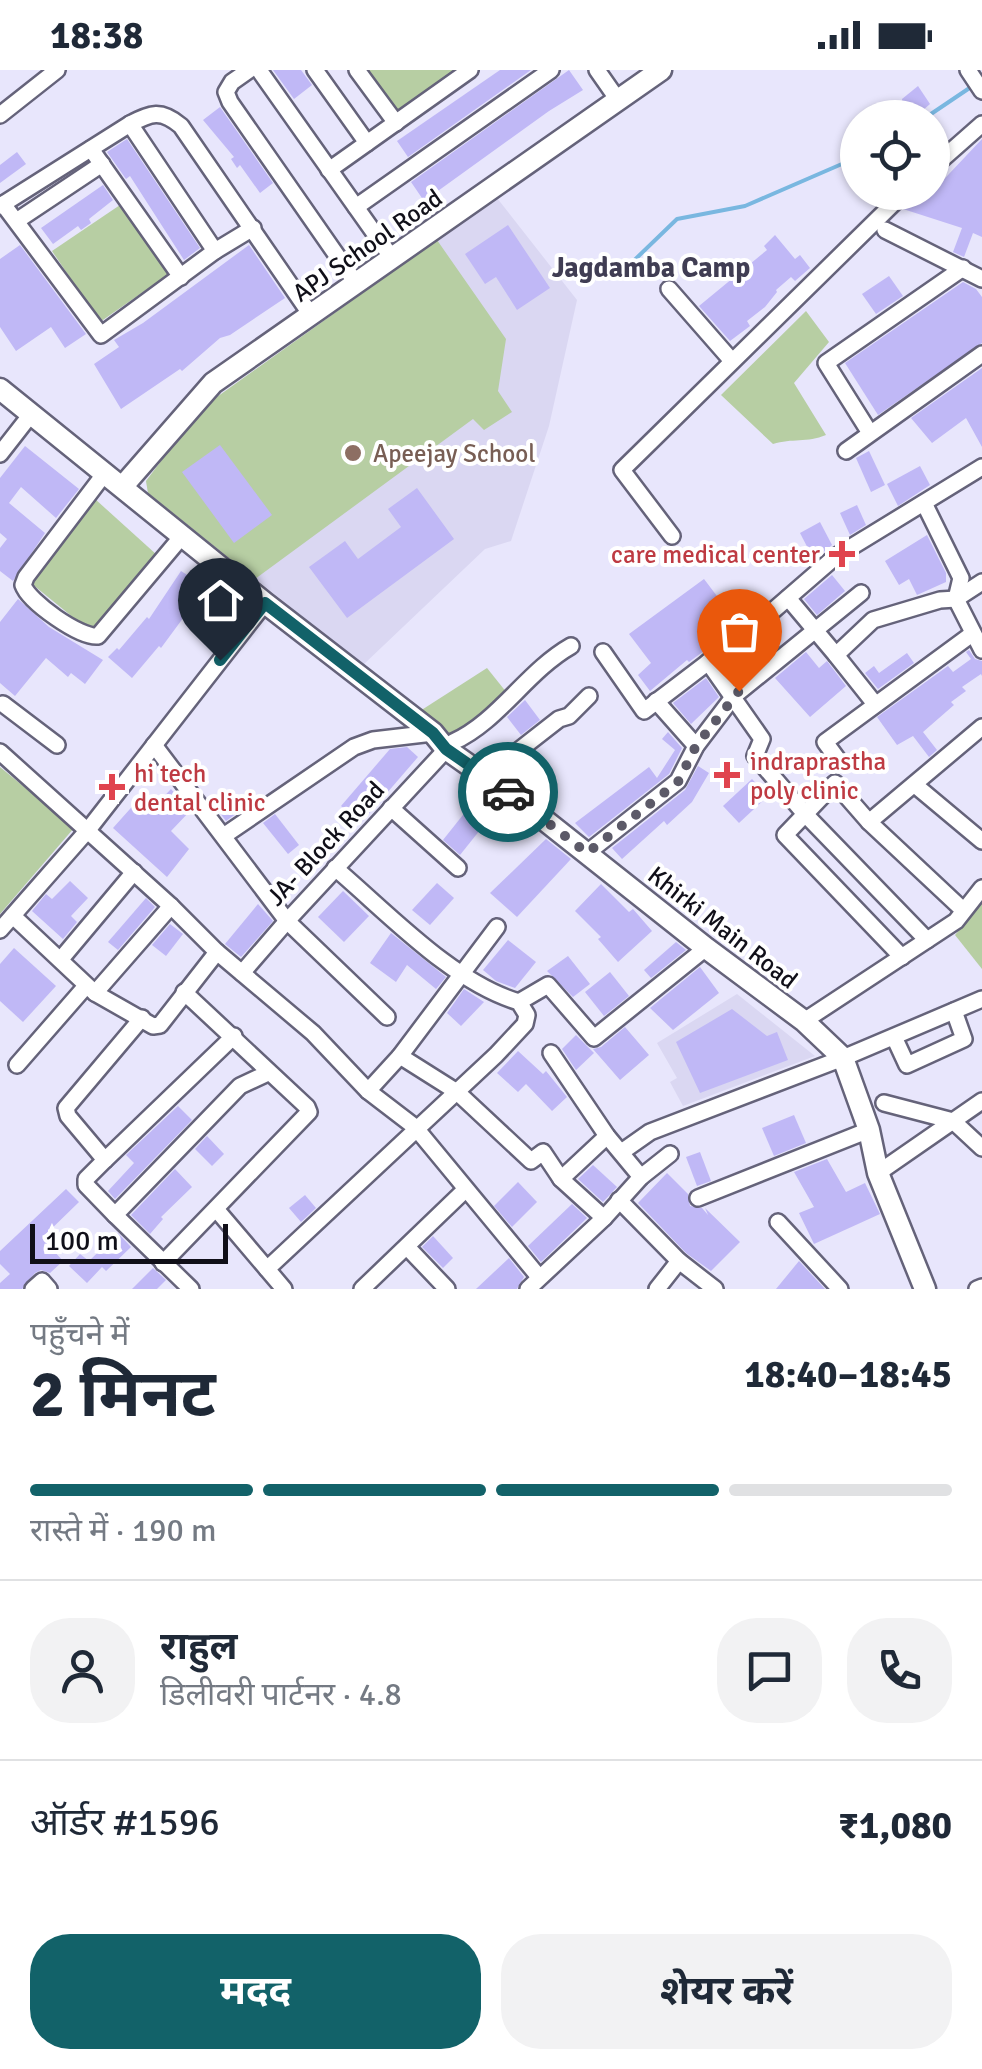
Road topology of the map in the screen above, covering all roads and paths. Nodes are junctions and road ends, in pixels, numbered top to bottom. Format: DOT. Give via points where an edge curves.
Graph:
graph roads {
  1 [pos="57,70"];
  2 [pos="249,70"];
  3 [pos="259,70"];
  4 [pos="315,70"];
  5 [pos="357,70"];
  6 [pos="552,70"];
  7 [pos="596,70"];
  8 [pos="662,70"];
  9 [pos="968,70"];
  10 [pos="468,71"];
  11 [pos="982,91"];
  12 [pos="618,100"];
  13 [pos="0,115"];
  14 [pos="396,123"];
  15 [pos="130,124"];
  16 [pos="982,124"];
  17 [pos="367,143"];
  18 [pos="91,149"];
  19 [pos="950,152"];
  20 [pos="102,164"];
  21 [pos="330,170"];
  22 [pos="2,205"];
  23 [pos="356,208"];
  24 [pos="887,210"];
  25 [pos="18,220"];
  26 [pos="253,228"];
  27 [pos="885,230"];
  28 [pos="215,251"];
  29 [pos="392,258"];
  30 [pos="963,268"];
  31 [pos="181,276"];
  32 [pos="982,279"];
  33 [pos="356,283"];
  34 [pos="669,288"];
  35 [pos="310,315"];
  36 [pos="982,354"];
  37 [pos="732,361"];
  38 [pos="0,389"];
  39 [pos="32,412"];
  40 [pos="870,434"];
  41 [pos="846,450"];
  42 [pos="0,454"];
  43 [pos="982,467"];
  44 [pos="105,473"];
  45 [pos="123,486"];
  46 [pos="924,503"];
  47 [pos="183,535"];
  48 [pos="672,536"];
  49 [pos="982,582"];
  50 [pos="861,593"];
  51 [pos="788,598"];
  52 [pos="956,599"];
  53 [pos="265,603"];
  54 [pos="815,630"];
  55 [pos="972,634"];
  56 [pos="570,646"];
  57 [pos="982,650"];
  58 [pos="603,652"];
  59 [pos="836,656"];
  60 [pos="708,662"];
  61 [pos="589,696"];
  62 [pos="734,696"];
  63 [pos="656,701"];
  64 [pos="874,704"];
  65 [pos="1,705"];
  66 [pos="982,727"];
  67 [pos="440,741"];
  68 [pos="154,744"];
  69 [pos="57,745"];
  70 [pos="696,746"];
  71 [pos="0,752"];
  72 [pos="839,761"];
  73 [pos="486,776"];
  74 [pos="915,785"];
  75 [pos="391,808"];
  76 [pos="805,814"];
  77 [pos="869,822"];
  78 [pos="88,830"];
  79 [pos="225,835"];
  80 [pos="982,841"];
  81 [pos="587,853"];
  82 [pos="335,868"];
  83 [pos="458,868"];
  84 [pos="134,872"];
  85 [pos="982,888"];
  86 [pos="171,906"];
  87 [pos="963,910"];
  88 [pos="13,916"];
  89 [pos="286,920"];
  90 [pos="496,928"];
  91 [pos="0,930"];
  92 [pos="928,940"];
  93 [pos="706,948"];
  94 [pos="217,952"];
  95 [pos="902,957"];
  96 [pos="61,958"];
  97 [pos="242,973"];
  98 [pos="462,976"];
  99 [pos="91,989"];
  100 [pos="184,992"];
  101 [pos="982,999"];
  102 [pos="518,1002"];
  103 [pos="954,1011"];
  104 [pos="387,1017"];
  105 [pos="142,1018"];
  106 [pos="804,1021"];
  107 [pos="234,1036"];
  108 [pos="894,1036"];
  109 [pos="551,1053"];
  110 [pos="400,1056"];
  111 [pos="843,1058"];
  112 [pos="17,1065"];
  113 [pos="268,1072"];
  114 [pos="368,1091"];
  115 [pos="457,1092"];
  116 [pos="982,1101"];
  117 [pos="884,1103"];
  118 [pos="953,1121"];
  119 [pos="415,1127"];
  120 [pos="869,1130"];
  121 [pos="608,1136"];
  122 [pos="982,1148"];
  123 [pos="622,1151"];
  124 [pos="670,1154"];
  125 [pos="105,1160"];
  126 [pos="878,1173"];
  127 [pos="641,1176"];
  128 [pos="562,1178"];
  129 [pos="465,1190"];
  130 [pos="698,1198"];
  131 [pos="620,1200"];
  132 [pos="216,1208"];
  133 [pos="115,1215"];
  134 [pos="604,1218"];
  135 [pos="778,1222"];
  136 [pos="408,1248"];
  137 [pos="679,1261"];
  138 [pos="162,1263"];
  139 [pos="266,1270"];
  140 [pos="533,1286"];
  141 [pos="34,1289"];
  142 [pos="50,1289"];
  143 [pos="191,1289"];
  144 [pos="284,1289"];
  145 [pos="362,1289"];
  146 [pos="448,1289"];
  147 [pos="657,1289"];
  148 [pos="715,1289"];
  149 [pos="840,1289"];
  150 [pos="925,1289"];
  1 -- 13 [label="street"];
  2 -- 33 [label="street" via="226,92 230,102"];
  3 -- 21 [label="street"];
  4 -- 17 [label="street"];
  5 -- 14 [label="street"];
  6 -- 23 [label="street"];
  7 -- 12 [label="street"];
  8 -- 12 [label="street, APJ School Road"];
  9 -- 11 [label="street"];
  10 -- 14 [label="street"];
  12 -- 29 [label="street, APJ School Road"];
  14 -- 17 [label="street"];
  15 -- 18 [label="street"];
  15 -- 26 [label="street" via="151,113 180,126"];
  15 -- 28 [label="street"];
  16 -- 19 [label="street"];
  17 -- 21 [label="street"];
  18 -- 20 [label="street"];
  18 -- 22 [label="street"];
  20 -- 25 [label="street"];
  20 -- 31 [label="street"];
  21 -- 23 [label="street"];
  22 -- 25 [label="street"];
  23 -- 29 [label="street"];
  24 -- 37 [label="street"];
  25 -- 31 [label="street" via="101,334"];
  26 -- 28 [label="street"];
  26 -- 35 [label="street"];
  27 -- 30 [label="street"];
  28 -- 31 [label="street"];
  29 -- 33 [label="street, APJ School Road"];
  30 -- 32 [label="street"];
  30 -- 40 [label="street" via="826,363"];
  33 -- 35 [label="street, APJ School Road"];
  34 -- 37 [label="street"];
  35 -- 45 [label="street, APJ School Road" via="213,383"];
  36 -- 40 [label="street"];
  37 -- 48 [label="street" via="622,470"];
  38 -- 39 [label="street, Khirki Main Road"];
  39 -- 42 [label="street"];
  39 -- 44 [label="street, Khirki Main Road"];
  40 -- 41 [label="street"];
  43 -- 46 [label="street"];
  44 -- 45 [label="street, Khirki Main Road"];
  44 -- 47 [label="street" via="26,577 28,596 85,636 98,636"];
  45 -- 47 [label="street, Khirki Main Road"];
  46 -- 51 [label="street" via="835,557"];
  46 -- 52 [label="street" via="961,578"];
  47 -- 53 [label="street, Khirki Main Road"];
  49 -- 52 [label="street"];
  50 -- 54 [label="street"];
  51 -- 54 [label="street"];
  51 -- 60 [label="street"];
  52 -- 55 [label="street"];
  52 -- 59 [label="street" via="873,620"];
  53 -- 67 [label="street, Khirki Main Road"];
  53 -- 68 [label="street"];
  54 -- 59 [label="street"];
  54 -- 62 [label="street"];
  55 -- 57 [label="street"];
  55 -- 64 [label="street"];
  56 -- 67 [label="street, JA- Block Road" via="484,723"];
  58 -- 63 [label="street" via="644,712"];
  59 -- 64 [label="street"];
  60 -- 62 [label="street"];
  60 -- 63 [label="street"];
  61 -- 73 [label="street"];
  62 -- 70 [label="street"];
  62 -- 76 [label="street" via="762,739 755,756"];
  63 -- 70 [label="street"];
  64 -- 72 [label="street" via="825,742"];
  65 -- 69 [label="street"];
  66 -- 74 [label="street"];
  67 -- 73 [label="street, Khirki Main Road"];
  67 -- 75 [label="street, JA- Block Road"];
  67 -- 79 [label="street" via="373,740 354,747"];
  68 -- 78 [label="street"];
  68 -- 79 [label="street"];
  70 -- 81 [label="street" via="671,788"];
  71 -- 78 [label="street"];
  73 -- 81 [label="street, Khirki Main Road"];
  74 -- 77 [label="street"];
  74 -- 80 [label="street"];
  75 -- 82 [label="street, JA- Block Road"];
  75 -- 83 [label="street"];
  76 -- 77 [label="street" via="835,783"];
  76 -- 92 [label="street"];
  76 -- 95 [label="street" via="785,836"];
  77 -- 87 [label="street"];
  78 -- 84 [label="street"];
  78 -- 88 [label="street"];
  79 -- 89 [label="street"];
  81 -- 93 [label="street, Khirki Main Road"];
  82 -- 89 [label="street, JA- Block Road"];
  82 -- 98 [label="street"];
  84 -- 86 [label="street"];
  84 -- 96 [label="street"];
  85 -- 87 [label="street"];
  86 -- 94 [label="street"];
  86 -- 99 [label="street"];
  87 -- 92 [label="street"];
  88 -- 91 [label="street"];
  88 -- 96 [label="street"];
  89 -- 97 [label="street, JA- Block Road"];
  89 -- 104 [label="street"];
  90 -- 98 [label="street"];
  92 -- 95 [label="street"];
  93 -- 102 [label="street" via="594,1038 548,985"];
  93 -- 106 [label="street, Khirki Main Road"];
  94 -- 97 [label="street"];
  94 -- 100 [label="street"];
  95 -- 106 [label="street"];
  96 -- 99 [label="street"];
  97 -- 114 [label="street"];
  98 -- 102 [label="street"];
  98 -- 110 [label="street"];
  99 -- 105 [label="street"];
  99 -- 112 [label="street"];
  100 -- 105 [label="street" via="160,1025"];
  100 -- 107 [label="street"];
  101 -- 103 [label="street"];
  102 -- 115 [label="street" via="525,1024"];
  103 -- 108 [label="street"];
  103 -- 108 [label="street" via="964,1039 907,1065"];
  105 -- 125 [label="street" via="66,1108"];
  106 -- 111 [label="street, Khirki Main Road"];
  107 -- 113 [label="street"];
  107 -- 125 [label="street"];
  108 -- 111 [label="street"];
  109 -- 121 [label="street"];
  110 -- 114 [label="street"];
  110 -- 115 [label="street"];
  111 -- 120 [label="street, Khirki Main Road"];
  111 -- 123 [label="street" via="650,1132"];
  113 -- 132 [label="street" via="309,1112"];
  113 -- 133 [label="street" via="240,1086"];
  114 -- 119 [label="street"];
  115 -- 119 [label="street"];
  115 -- 128 [label="street" via="532,1162 542,1152"];
  116 -- 118 [label="street"];
  117 -- 118 [label="street"];
  118 -- 122 [label="street"];
  118 -- 126 [label="street"];
  119 -- 129 [label="street"];
  119 -- 139 [label="street"];
  120 -- 126 [label="street, Khirki Main Road"];
  120 -- 130 [label="street"];
  121 -- 123 [label="street"];
  121 -- 128 [label="street"];
  123 -- 127 [label="street"];
  124 -- 127 [label="street"];
  125 -- 133 [label="street" via="86,1186"];
  126 -- 150 [label="street, Khirki Main Road"];
  127 -- 131 [label="street"];
  128 -- 134 [label="street"];
  129 -- 136 [label="street"];
  129 -- 140 [label="street"];
  131 -- 134 [label="street"];
  131 -- 137 [label="street"];
  132 -- 138 [label="street"];
  132 -- 139 [label="street"];
  133 -- 138 [label="street"];
  134 -- 140 [label="street"];
  135 -- 149 [label="street"];
  136 -- 145 [label="street"];
  136 -- 146 [label="street"];
  137 -- 147 [label="street"];
  137 -- 148 [label="street"];
  138 -- 143 [label="street"];
  139 -- 144 [label="street"];
  141 -- 142 [label="street" via="42,1282"];
}
